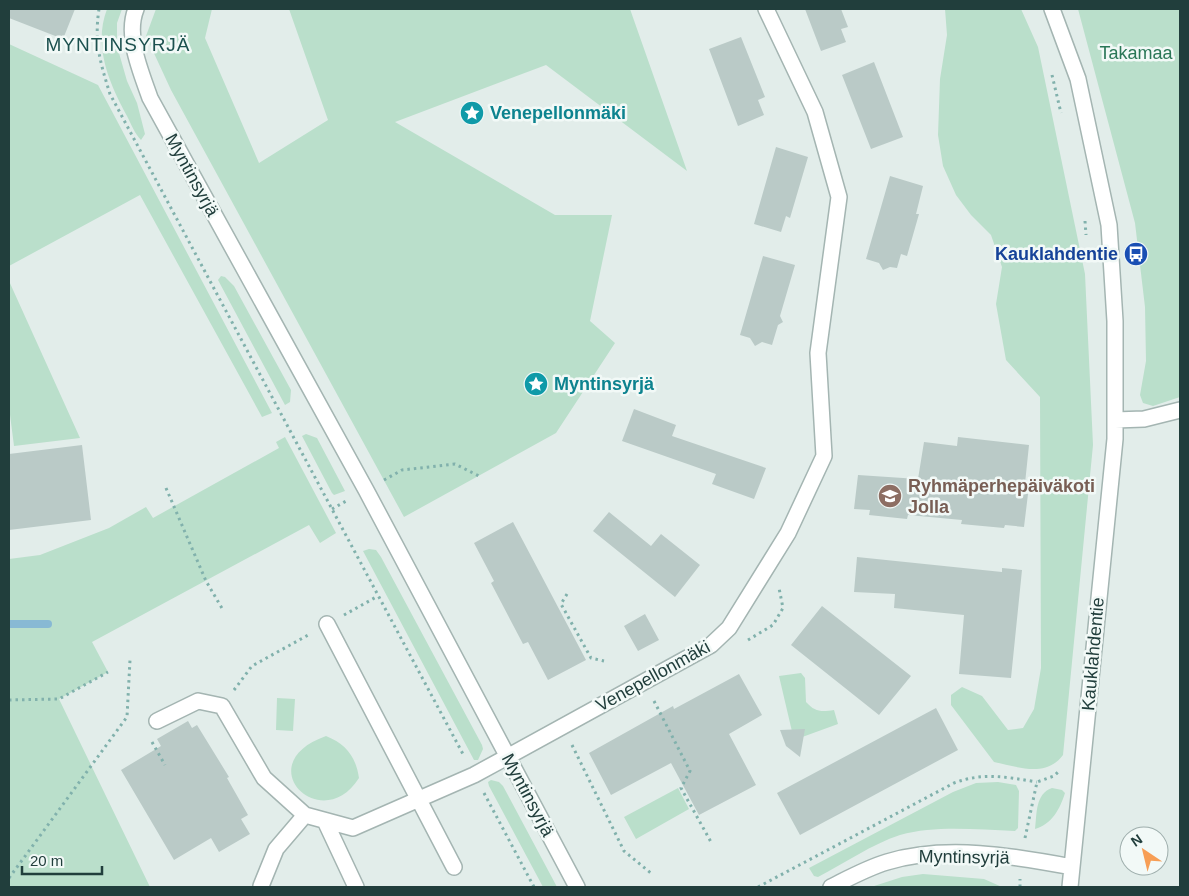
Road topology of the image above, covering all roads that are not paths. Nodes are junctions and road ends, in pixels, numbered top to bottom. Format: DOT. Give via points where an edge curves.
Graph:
graph roads {
  1 [pos="136,9"];
  2 [pos="766,9"];
  3 [pos="1052,9"];
  4 [pos="1180,410"];
  5 [pos="1115,420"];
  6 [pos="327,624"];
  7 [pos="156,721"];
  8 [pos="507,758"];
  9 [pos="419,800"];
  10 [pos="305,816"];
  11 [pos="325,821"];
  12 [pos="454,867"];
  13 [pos="1072,867"];
  14 [pos="261,886"];
  15 [pos="356,887"];
  16 [pos="577,887"];
  17 [pos="831,887"];
  18 [pos="1070,887"];
  1 -- 8 [label="street, Myntinsyrjä" via="134,43 150,98 366,490"];
  2 -- 8 [label="street, Venepellonmäki" via="815,112 840,197 818,353 824,456 788,533 728,628 711,645"];
  3 -- 5 [label="street, Kauklahdentie" via="1078,79 1109,225"];
  4 -- 5 [label="street"];
  5 -- 13 [label="street, Kauklahdentie"];
  6 -- 9 [label="street"];
  7 -- 10 [label="street" via="198,701 222,706 264,778"];
  8 -- 9 [label="street, Venepellonmäki"];
  8 -- 16 [label="street, Myntinsyrjä"];
  9 -- 11 [label="street, Venepellonmäki" via="353,828"];
  9 -- 12 [label="street"];
  10 -- 11 [label="street, Venepellonmäki"];
  10 -- 14 [label="street" via="276,849"];
  11 -- 15 [label="street"];
  13 -- 17 [label="street, Myntinsyrjä" via="1023,858 964,853 916,855 865,870"];
  13 -- 18 [label="street, Kauklahdentie"];
}
